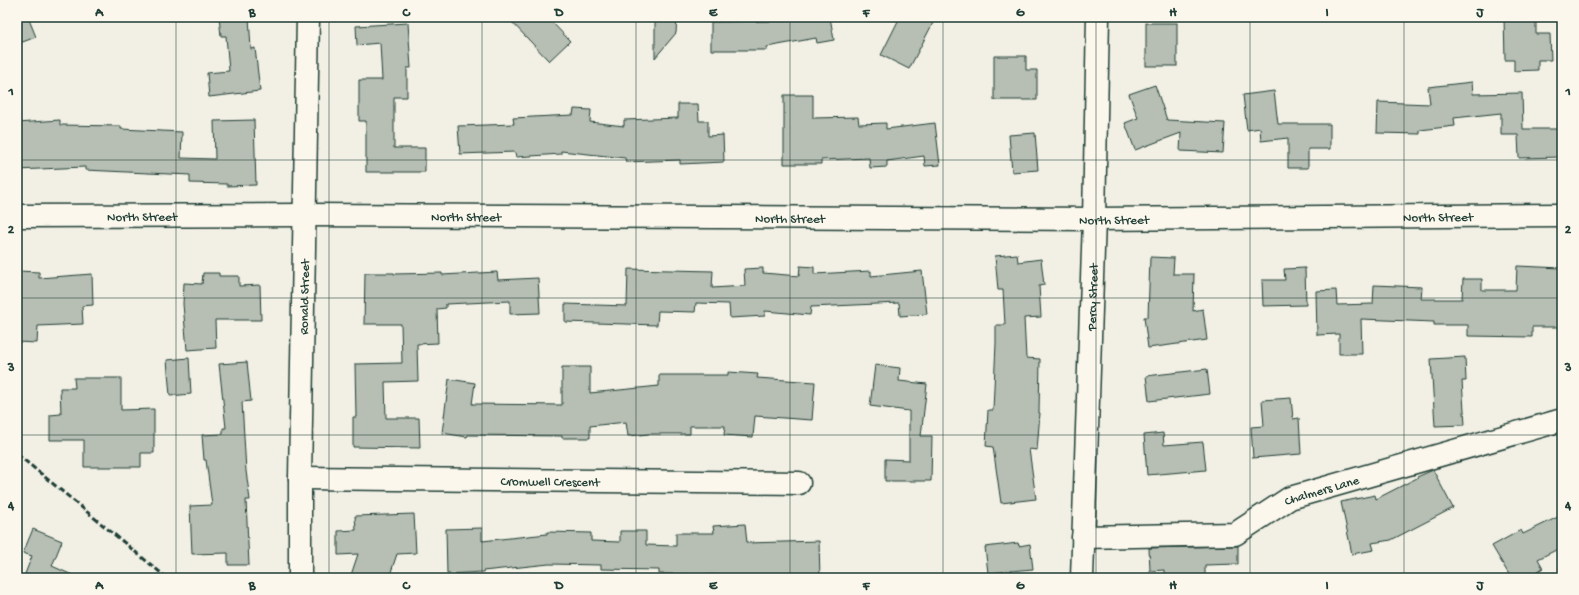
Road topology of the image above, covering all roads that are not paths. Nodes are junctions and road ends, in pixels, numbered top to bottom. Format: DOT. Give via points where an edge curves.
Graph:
graph roads {
  1 [pos="308,17"];
  2 [pos="1098,17"];
  3 [pos="304,215"];
  4 [pos="1562,215"];
  5 [pos="17,216"];
  6 [pos="1094,219"];
  7 [pos="1562,420"];
  8 [pos="300,478"];
  9 [pos="799,483"];
  10 [pos="1083,537"];
  11 [pos="300,578"];
  12 [pos="1082,578"];
  1 -- 3 [label="street, Ronald Street"];
  2 -- 6 [label="street, Percy Street"];
  3 -- 5 [label="street, North Street"];
  3 -- 6 [label="street, North Street"];
  3 -- 8 [label="street, Ronald Street"];
  4 -- 6 [label="street, North Street"];
  6 -- 10 [label="street, Percy Street"];
  7 -- 10 [label="street, Chalmers Lane" via="1290,498 1235,534"];
  8 -- 9 [label="street, Cromwell Crescent"];
  8 -- 11 [label="street, Ronald Street"];
  10 -- 12 [label="street, Percy Street"];
}
